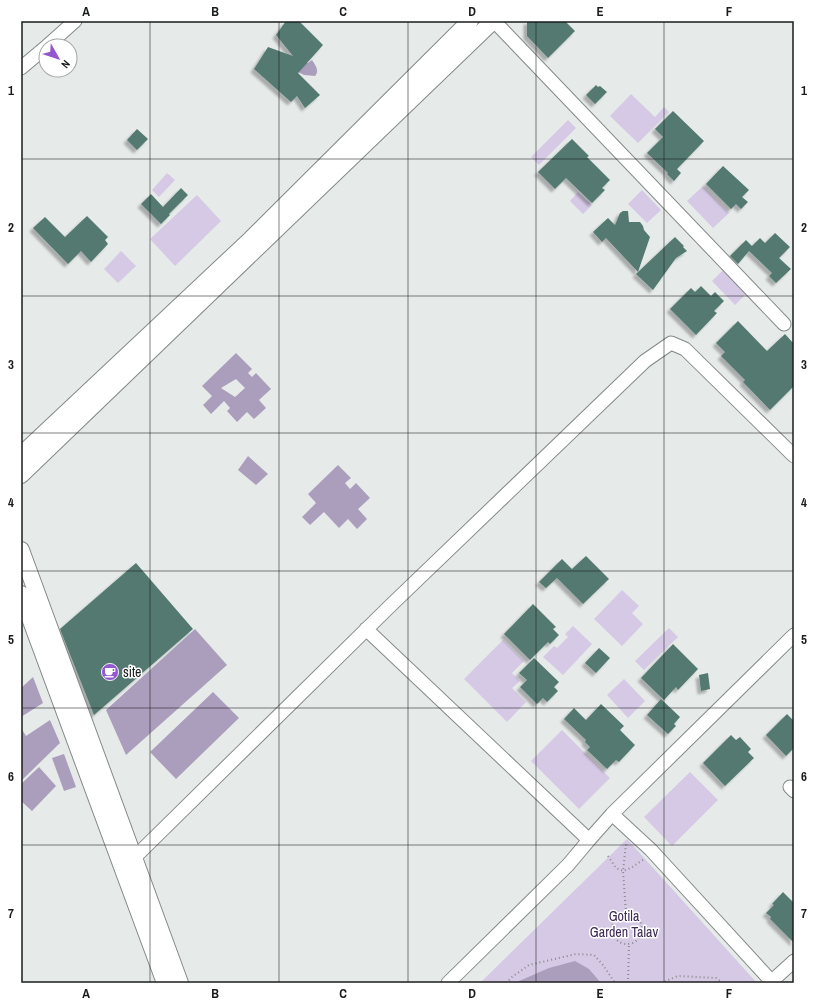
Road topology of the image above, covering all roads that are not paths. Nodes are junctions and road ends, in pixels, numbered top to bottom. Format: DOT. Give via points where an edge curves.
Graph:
graph roads {
  1 [pos="75,21"];
  2 [pos="470,21"];
  3 [pos="493,21"];
  4 [pos="55,38"];
  5 [pos="38,53"];
  6 [pos="21,68"];
  7 [pos="784,324"];
  8 [pos="21,455"];
  9 [pos="794,456"];
  10 [pos="21,474"];
  11 [pos="21,550"];
  12 [pos="21,594"];
  13 [pos="366,630"];
  14 [pos="794,635"];
  15 [pos="612,814"];
  16 [pos="589,840"];
  17 [pos="135,857"];
  18 [pos="794,960"];
  19 [pos="772,982"];
  20 [pos="165,983"];
  21 [pos="180,983"];
  22 [pos="448,983"];
  1 -- 4 [label="street"];
  2 -- 8 [label="main road" via="251,238"];
  3 -- 7 [label="street"];
  3 -- 10 [label="main road"];
  5 -- 6 [label="street"];
  9 -- 13 [label="street" via="684,349 671,343 645,361"];
  11 -- 17 [label="main road"];
  12 -- 20 [label="main road"];
  13 -- 16 [label="street"];
  13 -- 17 [label="street"];
  14 -- 15 [label="street"];
  15 -- 16 [label="street"];
  15 -- 19 [label="street" via="651,850"];
  16 -- 22 [label="street" via="568,865"];
  17 -- 21 [label="main road"];
  18 -- 19 [label="street"];
}
